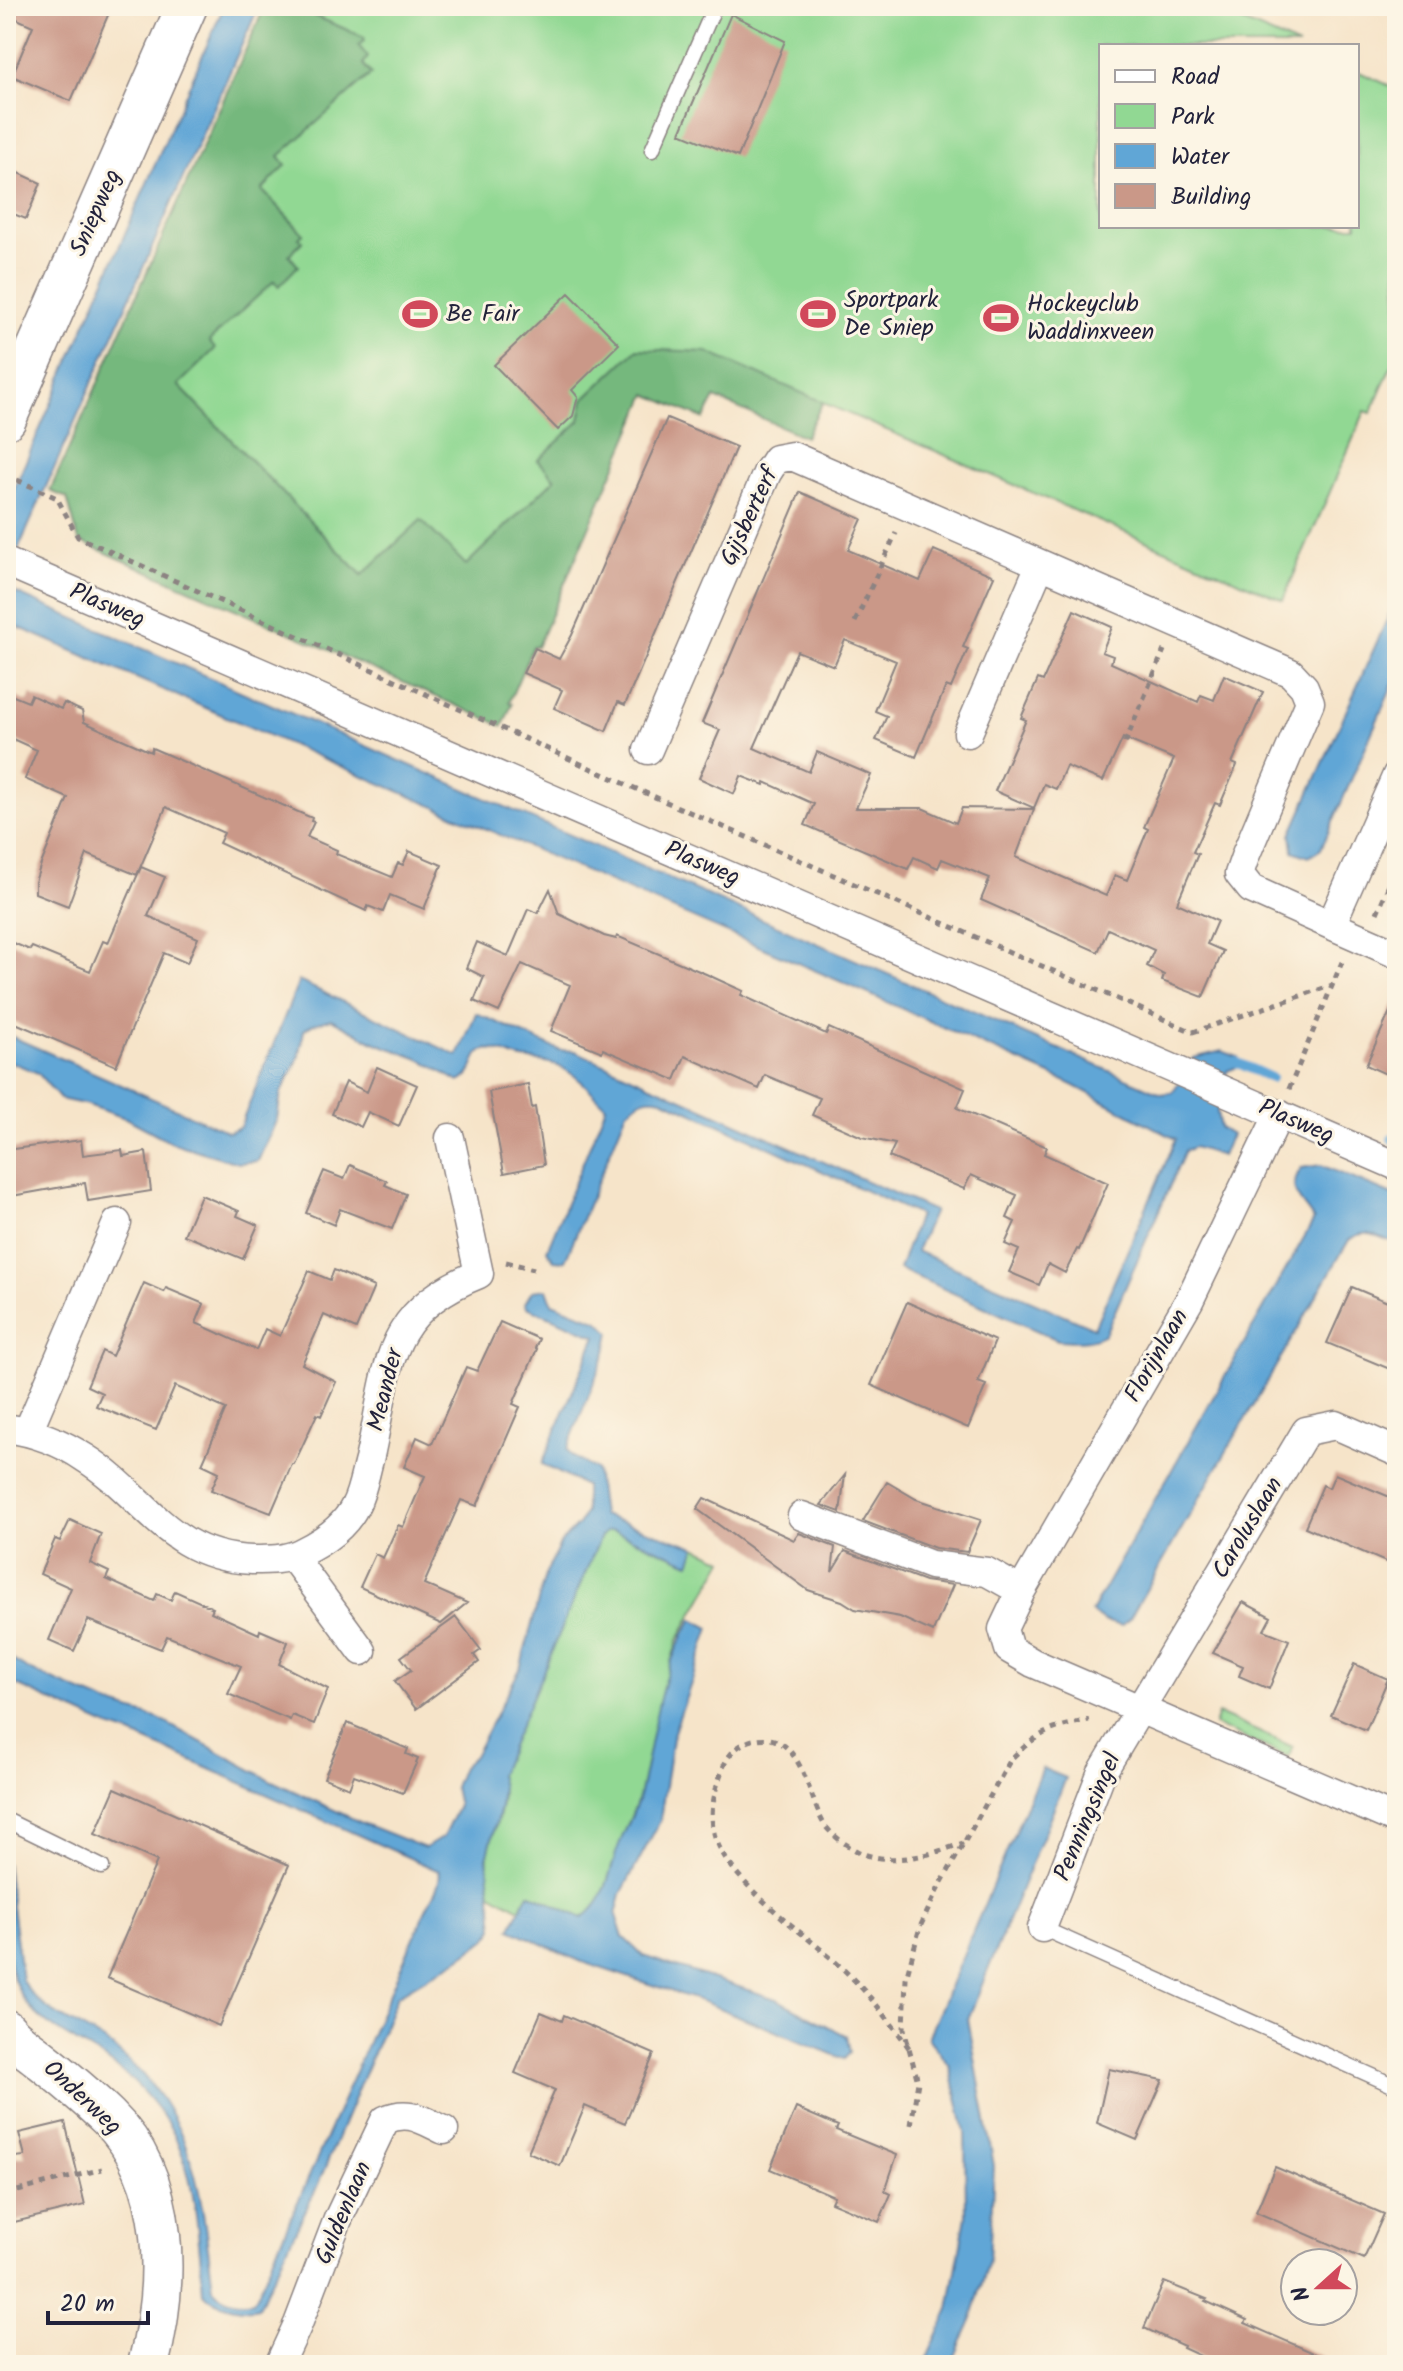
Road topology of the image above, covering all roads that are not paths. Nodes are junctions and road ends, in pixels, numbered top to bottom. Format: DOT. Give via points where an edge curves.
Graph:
graph roads {
  1 [pos="187,6"];
  2 [pos="715,6"];
  3 [pos="652,150"];
  4 [pos="6,419"];
  5 [pos="10,564"];
  6 [pos="1040,565"];
  7 [pos="968,733"];
  8 [pos="648,750"];
  9 [pos="1397,775"];
  10 [pos="1350,933"];
  11 [pos="1397,954"];
  12 [pos="1279,1114"];
  13 [pos="450,1138"];
  14 [pos="1397,1166"];
  15 [pos="117,1223"];
  16 [pos="17,1429"];
  17 [pos="1397,1452"];
  18 [pos="802,1516"];
  19 [pos="293,1557"];
  20 [pos="1021,1591"];
  21 [pos="362,1651"];
  22 [pos="1141,1710"];
  23 [pos="6,1820"];
  24 [pos="1397,1820"];
  25 [pos="102,1867"];
  26 [pos="1042,1928"];
  27 [pos="6,2030"];
  28 [pos="1397,2087"];
  29 [pos="444,2130"];
  30 [pos="148,2365"];
  31 [pos="279,2365"];
  1 -- 4 [label="street, Sniepweg"];
  2 -- 3 [label="lane"];
  5 -- 12 [label="street, Plasweg"];
  6 -- 7 [label="street"];
  6 -- 8 [label="street, Gijsberterf" via="792,456 776,459"];
  6 -- 10 [label="street, Gijsberterf" via="1291,673 1304,687 1310,702 1239,874 1251,889"];
  9 -- 10 [label="street"];
  10 -- 11 [label="street"];
  12 -- 14 [label="street, Plasweg"];
  12 -- 20 [label="street, Florijnlaan" via="1189,1301"];
  13 -- 19 [label="street, Meander" via="479,1274 449,1286 406,1326 390,1355 355,1506 337,1529"];
  15 -- 16 [label="street, Meander"];
  16 -- 19 [label="street, Meander" via="86,1458 172,1534 205,1550 237,1559"];
  17 -- 22 [label="street, Caroluslaan" via="1336,1425 1306,1431"];
  18 -- 20 [label="street" via="931,1565 987,1572"];
  19 -- 21 [label="street"];
  20 -- 22 [label="street, Florijnlaan" via="1003,1629 1009,1649"];
  22 -- 24 [label="street, Florijnlaan"];
  22 -- 26 [label="street, Penningsingel" via="1101,1774"];
  23 -- 25 [label="lane"];
  26 -- 28 [label="lane"];
  27 -- 30 [label="street, Onderweg" via="109,2119 133,2148 151,2186 160,2241 160,2292"];
  29 -- 31 [label="street, Guldenlaan" via="400,2113 385,2120"];
}
